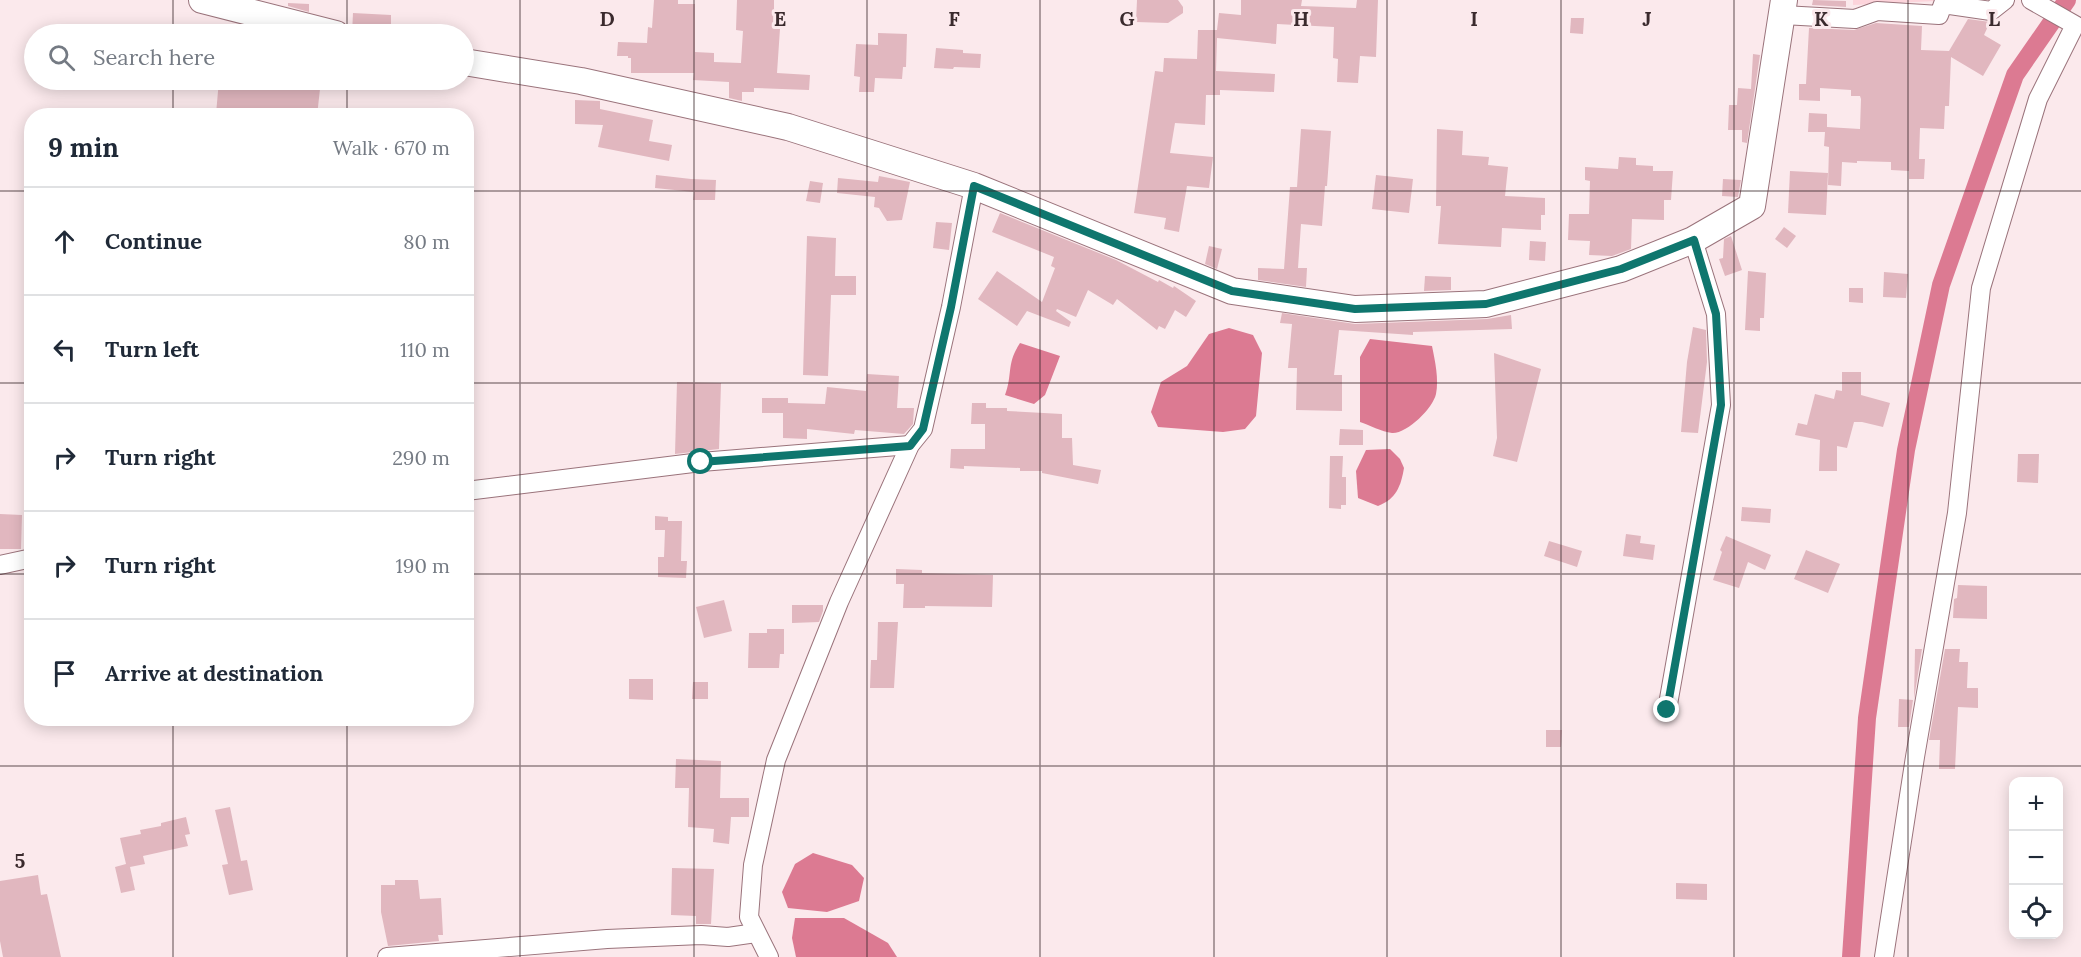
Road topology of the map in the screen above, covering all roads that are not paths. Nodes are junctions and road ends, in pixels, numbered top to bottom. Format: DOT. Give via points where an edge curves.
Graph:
graph roads {
  1 [pos="202,0"];
  2 [pos="2005,0"];
  3 [pos="2031,0"];
  4 [pos="1783,7"];
  5 [pos="297,24"];
  6 [pos="474,64"];
  7 [pos="974,186"];
  8 [pos="1694,240"];
  9 [pos="910,446"];
  10 [pos="474,490"];
  11 [pos="24,560"];
  12 [pos="0,565"];
  13 [pos="1667,710"];
  14 [pos="756,933"];
  15 [pos="387,957"];
  16 [pos="769,957"];
  17 [pos="1884,957"];
  1 -- 5 [label="street"];
  2 -- 4 [label="street" via="1985,12 1943,4 1939,15 1877,11 1855,19"];
  3 -- 17 [label="street" via="2075,25 2038,99 1981,288 1957,513"];
  4 -- 8 [label="street" via="1752,206"];
  6 -- 7 [label="street" via="581,81 788,127"];
  7 -- 8 [label="street" via="1232,291 1355,309 1486,304 1621,269"];
  7 -- 9 [label="street" via="923,429"];
  8 -- 13 [label="street" via="1716,314 1721,405"];
  9 -- 10 [label="street" via="701,462"];
  9 -- 14 [label="street" via="839,602 776,760 753,865 749,916"];
  11 -- 12 [label="street"];
  14 -- 15 [label="street" via="573,941"];
  14 -- 16 [label="street"];
}
